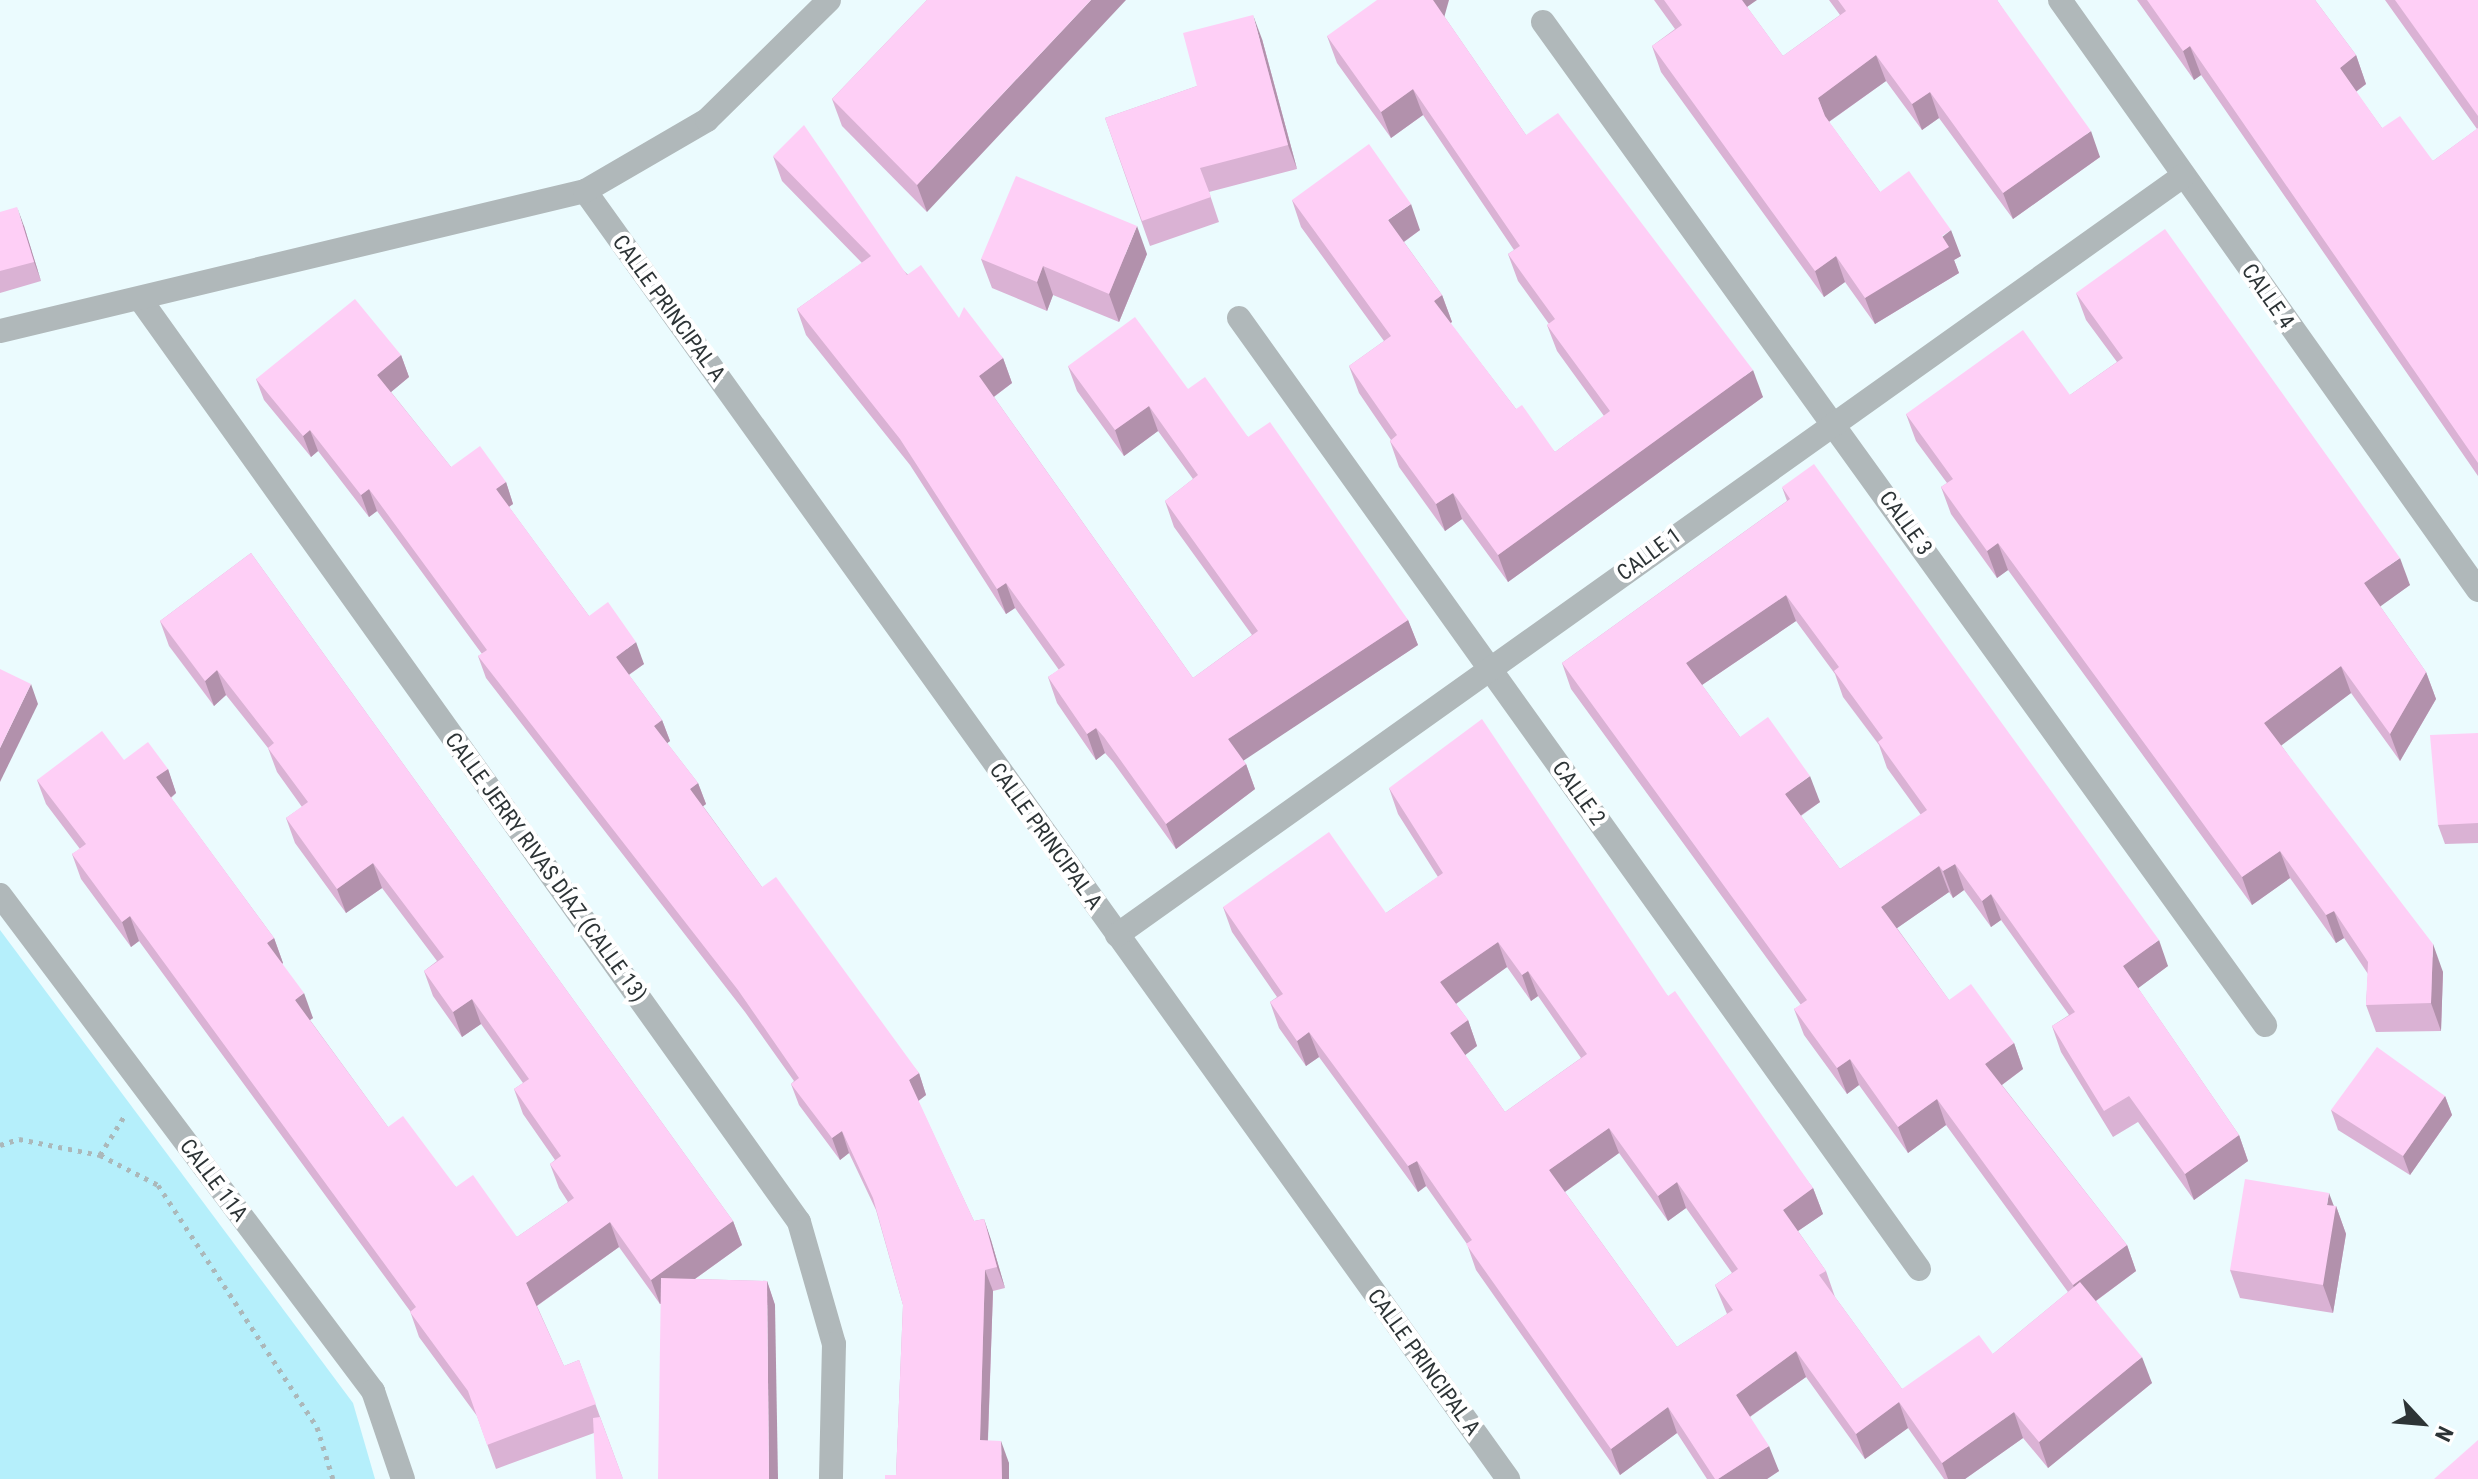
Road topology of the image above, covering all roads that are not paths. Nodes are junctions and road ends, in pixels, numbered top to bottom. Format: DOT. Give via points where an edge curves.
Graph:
graph roads {
  1 [pos="829,0"];
  2 [pos="2060,0"];
  3 [pos="1543,22"];
  4 [pos="2183,176"];
  5 [pos="585,191"];
  6 [pos="140,299"];
  7 [pos="1239,318"];
  8 [pos="0,331"];
  9 [pos="1833,421"];
  10 [pos="2478,590"];
  11 [pos="1490,668"];
  12 [pos="0,895"];
  13 [pos="1117,935"];
  14 [pos="2265,1025"];
  15 [pos="1919,1269"];
  16 [pos="403,1479"];
  17 [pos="831,1479"];
  18 [pos="1508,1479"];
  1 -- 5 [label="street" via="707,120"];
  2 -- 4 [label="street, CALLE 4"];
  3 -- 9 [label="street, CALLE 3"];
  4 -- 9 [label="street, CALLE 1"];
  4 -- 10 [label="street, CALLE 4"];
  5 -- 6 [label="street"];
  5 -- 13 [label="street, CALLE PRINCIPAL A"];
  6 -- 8 [label="street"];
  6 -- 17 [label="street, CALLE JERRY RIVAS DÍAZ (CALLE 13)" via="799,1222 834,1344"];
  7 -- 11 [label="street, CALLE 2"];
  9 -- 11 [label="street, CALLE 1"];
  9 -- 14 [label="street, CALLE 3"];
  11 -- 13 [label="street, CALLE 1"];
  11 -- 15 [label="street, CALLE 2"];
  12 -- 16 [label="street, CALLE 11A" via="373,1391"];
  13 -- 18 [label="street, CALLE PRINCIPAL A"];
}
